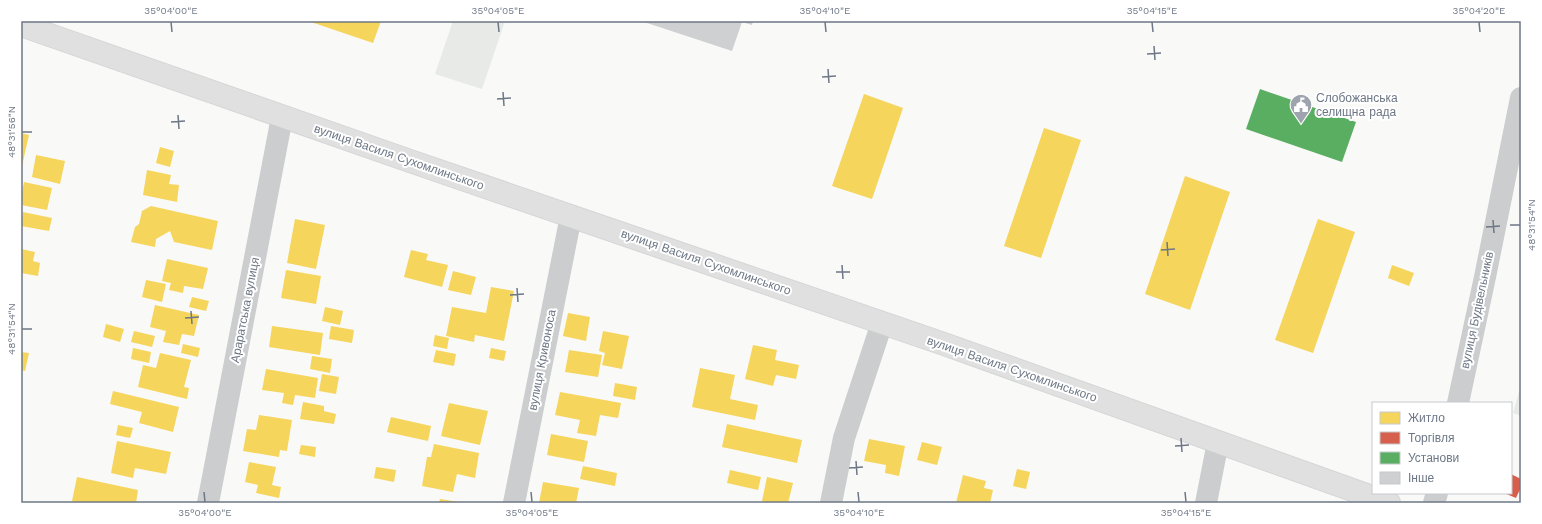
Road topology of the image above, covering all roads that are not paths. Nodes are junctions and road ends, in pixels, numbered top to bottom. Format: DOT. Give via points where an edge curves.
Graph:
graph roads {
  1 [pos="21,26"];
  2 [pos="1521,98"];
  3 [pos="282,116"];
  4 [pos="571,216"];
  5 [pos="882,323"];
  6 [pos="1458,402"];
  7 [pos="1218,442"];
  8 [pos="208,503"];
  9 [pos="514,503"];
  10 [pos="831,503"];
  11 [pos="1206,503"];
  12 [pos="1389,503"];
  1 -- 3 [label="main road, вулиця Василя Сухомлинського"];
  2 -- 6 [label="street, вулиця Будівельників"];
  3 -- 4 [label="main road, вулиця Василя Сухомлинського"];
  3 -- 8 [label="street, Араратська вулиця"];
  4 -- 5 [label="main road, вулиця Василя Сухомлинського"];
  4 -- 9 [label="street, вулиця Кривоноса"];
  5 -- 7 [label="main road, вулиця Василя Сухомлинського"];
  5 -- 10 [label="street" via="844,438"];
  7 -- 11 [label="street"];
  7 -- 12 [label="main road, вулиця Василя Сухомлинського"];
}
